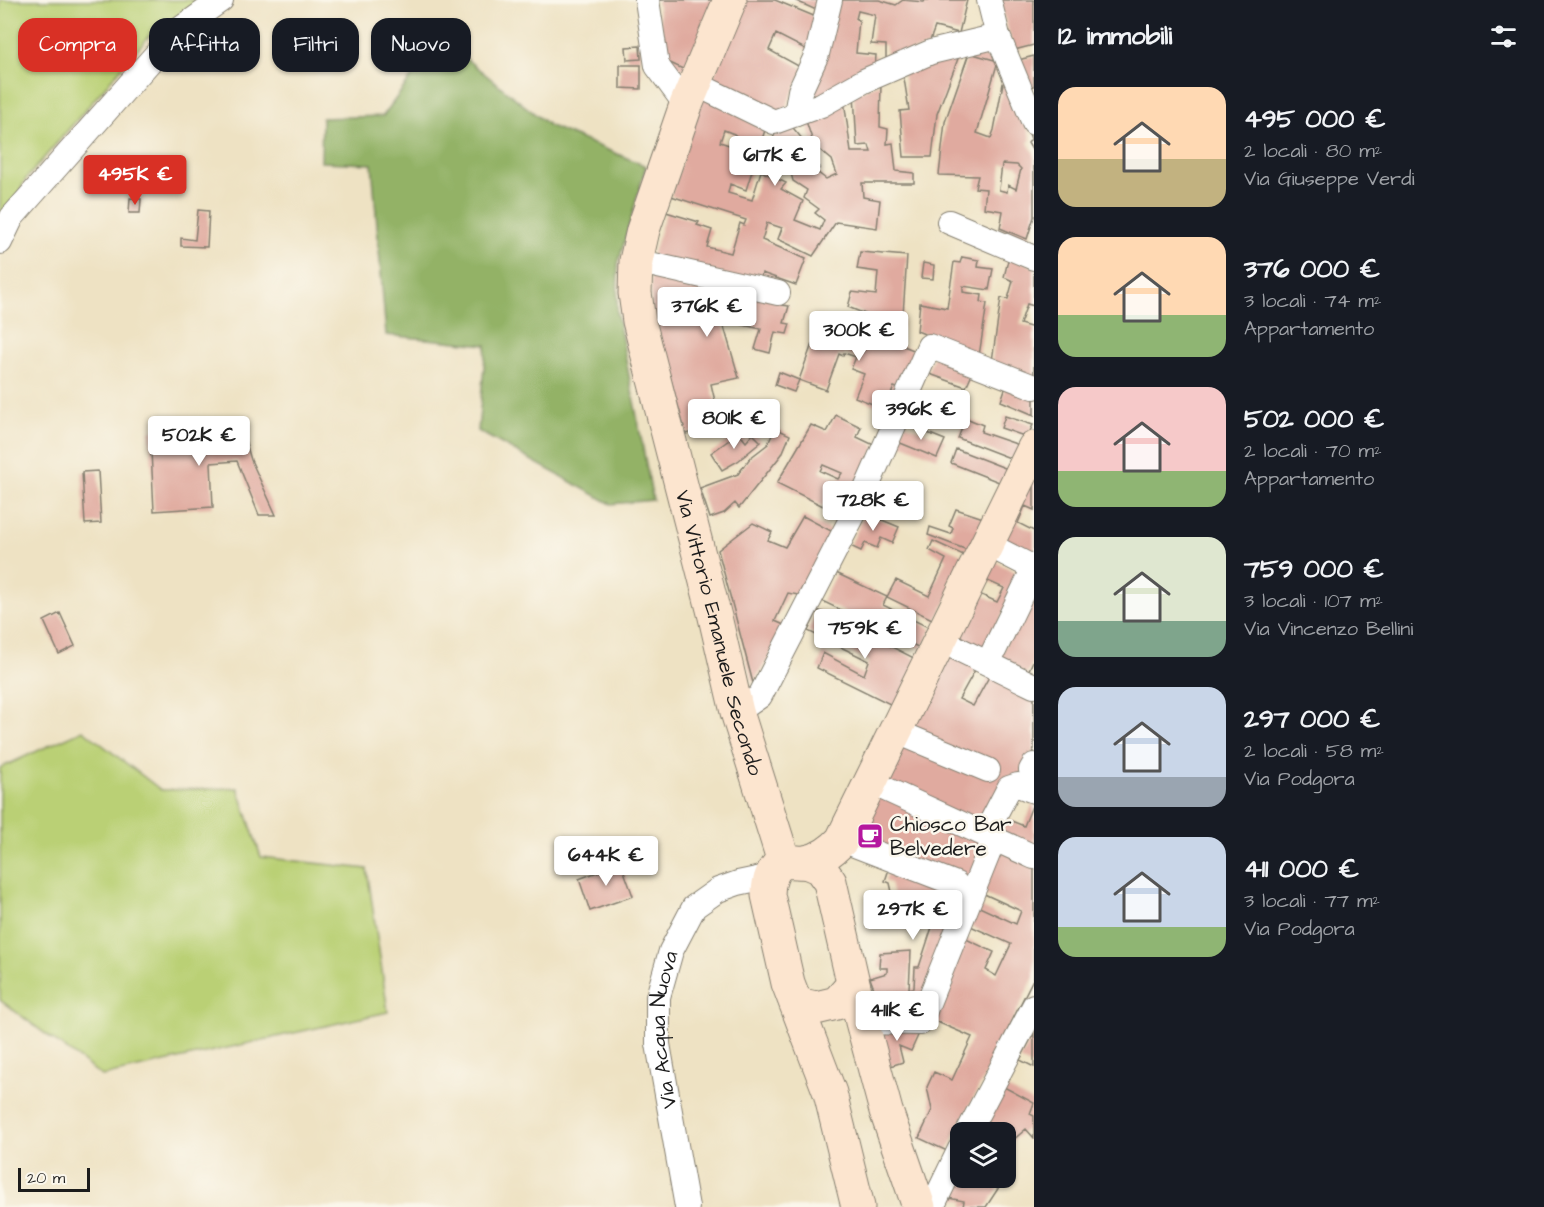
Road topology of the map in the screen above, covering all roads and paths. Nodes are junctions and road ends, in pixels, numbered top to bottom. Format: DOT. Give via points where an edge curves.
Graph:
graph roads {
  1 [pos="221,0"];
  2 [pos="647,0"];
  3 [pos="730,0"];
  4 [pos="830,0"];
  5 [pos="989,0"];
  6 [pos="998,36"];
  7 [pos="691,95"];
  8 [pos="796,114"];
  9 [pos="1034,123"];
  10 [pos="949,222"];
  11 [pos="0,242"];
  12 [pos="1034,258"];
  13 [pos="636,261"];
  14 [pos="778,293"];
  15 [pos="1034,387"];
  16 [pos="1034,447"];
  17 [pos="987,544"];
  18 [pos="1034,568"];
  19 [pos="940,640"];
  20 [pos="988,663"];
  21 [pos="1033,683"];
  22 [pos="737,712"];
  23 [pos="895,731"];
  24 [pos="988,770"];
  25 [pos="1029,778"];
  26 [pos="870,782"];
  27 [pos="990,836"];
  28 [pos="842,840"];
  29 [pos="1034,857"];
  30 [pos="785,863"];
  31 [pos="956,884"];
  32 [pos="853,985"];
  33 [pos="1034,1006"];
  34 [pos="802,1018"];
  35 [pos="862,1022"];
  36 [pos="973,1122"];
  37 [pos="950,1170"];
  38 [pos="687,1207"];
  39 [pos="858,1207"];
  40 [pos="919,1207"];
  41 [pos="932,1207"];
  1 -- 11 [label="street" via="176,32 12,217"];
  2 -- 7 [label="street" via="657,66"];
  3 -- 7 [label="street, Via Vittorio Emanuele Secondo"];
  4 -- 8 [label="street"];
  5 -- 6 [label="street"];
  6 -- 8 [label="street" via="932,52"];
  6 -- 9 [label="street"];
  7 -- 8 [label="street" via="774,122"];
  7 -- 13 [label="street, Via Vittorio Emanuele Secondo"];
  10 -- 12 [label="street"];
  13 -- 14 [label="street"];
  13 -- 22 [label="street, Via Vittorio Emanuele Secondo" via="639,321"];
  15 -- 22 [label="street" via="929,346 862,498 760,696"];
  16 -- 17 [label="street"];
  17 -- 18 [label="street"];
  17 -- 19 [label="street"];
  18 -- 20 [label="street"];
  19 -- 20 [label="street"];
  19 -- 23 [label="street"];
  20 -- 21 [label="street"];
  22 -- 30 [label="street, Via Vittorio Emanuele Secondo"];
  23 -- 24 [label="street"];
  23 -- 26 [label="street"];
  25 -- 27 [label="street" via="1009,788"];
  26 -- 27 [label="street"];
  26 -- 28 [label="street"];
  27 -- 29 [label="street"];
  27 -- 35 [label="street" via="920,1023"];
  28 -- 30 [label="street" via="832,851"];
  28 -- 31 [label="street"];
  30 -- 32 [label="street" via="820,868 831,882"];
  30 -- 34 [label="street, Via Vittorio Emanuele Secondo" via="768,895 788,983"];
  30 -- 38 [label="street, Via Acqua Nuova" via="718,890 694,907 671,951 658,997 658,1044"];
  32 -- 34 [label="street" via="837,1003 816,1008"];
  32 -- 35 [label="street"];
  33 -- 36 [label="street"];
  34 -- 39 [label="street, Via Vittorio Emanuele Secondo" via="830,1093"];
  35 -- 40 [label="street" via="886,1111"];
  37 -- 41 [label="street"];
}
